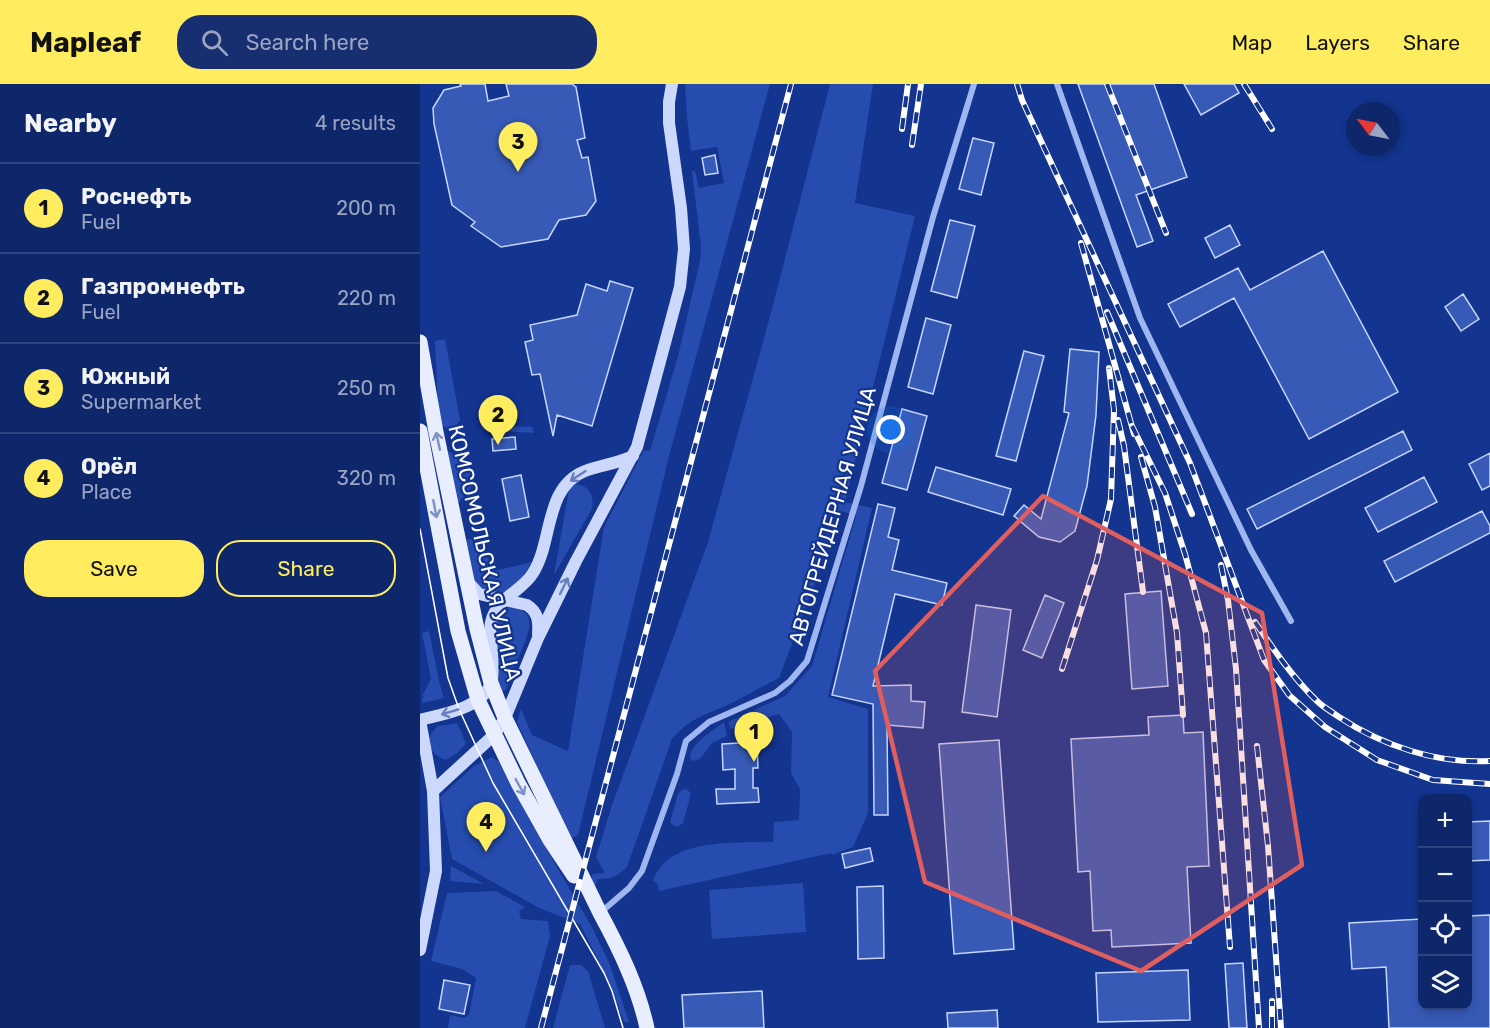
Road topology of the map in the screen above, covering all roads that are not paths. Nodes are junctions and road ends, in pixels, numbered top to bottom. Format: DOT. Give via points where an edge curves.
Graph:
graph roads {
  1 [pos="672,84"];
  2 [pos="974,84"];
  3 [pos="1057,84"];
  4 [pos="420,342"];
  5 [pos="420,431"];
  6 [pos="633,456"];
  7 [pos="467,581"];
  8 [pos="504,601"];
  9 [pos="1291,621"];
  10 [pos="538,638"];
  11 [pos="491,683"];
  12 [pos="478,700"];
  13 [pos="505,718"];
  14 [pos="420,720"];
  15 [pos="494,735"];
  16 [pos="433,791"];
  17 [pos="600,913"];
  18 [pos="420,950"];
  19 [pos="646,1028"];
  1 -- 6 [label="street" via="669,123 681,208 681,278"];
  2 -- 17 [label="street, АВТОГРЕЙДЕРНАЯ УЛИЦА" via="933,217 860,493 807,661 775,693 710,722 686,741 642,871"];
  3 -- 9 [label="street" via="1140,318 1251,550"];
  7 -- 4 [label="main road, КОМСОМОЛЬСКАЯ УЛИЦА, one-way"];
  5 -- 12 [label="main road, КОМСОМОЛЬСКАЯ УЛИЦА, one-way" via="458,631"];
  6 -- 8 [label="street, one-way" via="585,471 564,487 555,502 539,564 528,581"];
  10 -- 6 [label="street, one-way"];
  7 -- 8 [label="street" via="479,594"];
  7 -- 11 [label="main road, КОМСОМОЛЬСКАЯ УЛИЦА"];
  8 -- 10 [label="street" via="527,605 537,614"];
  8 -- 11 [label="street" via="491,620"];
  10 -- 13 [label="street"];
  11 -- 12 [label="street"];
  11 -- 13 [label="main road, КОМСОМОЛЬСКАЯ УЛИЦА"];
  12 -- 14 [label="street, one-way"];
  12 -- 15 [label="main road, КОМСОМОЛЬСКАЯ УЛИЦА"];
  13 -- 15 [label="street"];
  13 -- 17 [label="main road, КОМСОМОЛЬСКАЯ УЛИЦА"];
  14 -- 16 [label="street"];
  15 -- 16 [label="street"];
  15 -- 17 [label="main road, КОМСОМОЛЬСКАЯ УЛИЦА, one-way" via="550,840"];
  16 -- 18 [label="street" via="436,871"];
  17 -- 19 [label="main road" via="631,975"];
}
